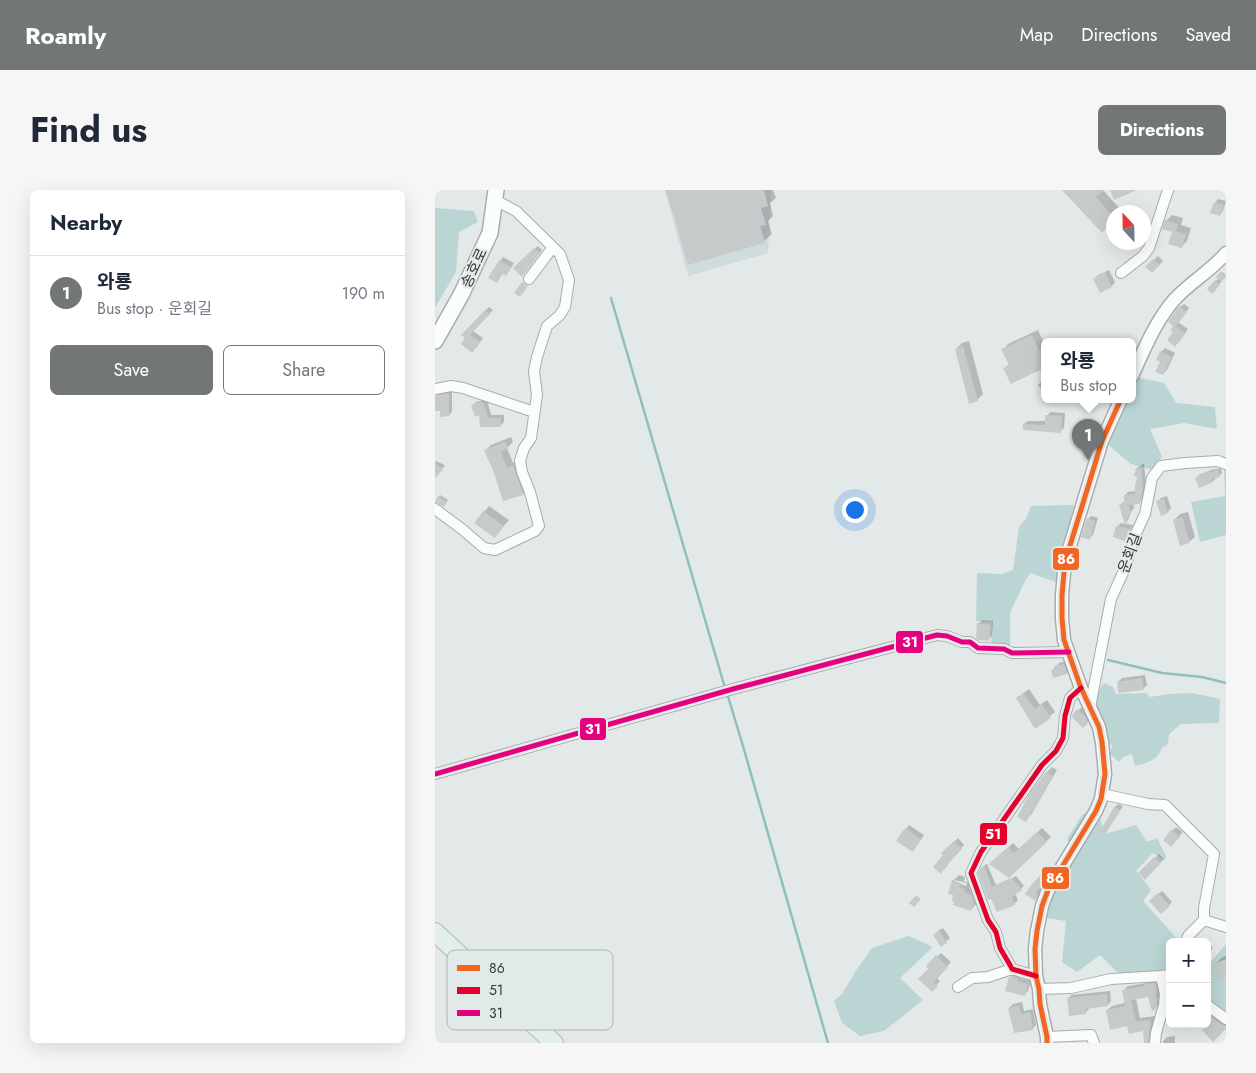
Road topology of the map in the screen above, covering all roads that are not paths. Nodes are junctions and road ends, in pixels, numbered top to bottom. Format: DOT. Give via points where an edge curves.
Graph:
graph roads {
  1 [pos="1168,190"];
  2 [pos="495,195"];
  3 [pos="553,248"];
  4 [pos="1226,253"];
  5 [pos="1121,273"];
  6 [pos="529,279"];
  7 [pos="435,341"];
  8 [pos="1136,368"];
  9 [pos="435,389"];
  10 [pos="1119,403"];
  11 [pos="534,412"];
  12 [pos="1226,464"];
  13 [pos="435,509"];
  14 [pos="1069,652"];
  15 [pos="1081,688"];
  16 [pos="1090,707"];
  17 [pos="435,774"];
  18 [pos="1102,794"];
  19 [pos="1204,920"];
  20 [pos="1226,927"];
  21 [pos="435,932"];
  22 [pos="1187,938"];
  23 [pos="435,947"];
  24 [pos="454,950"];
  25 [pos="447,958"];
  26 [pos="1012,969"];
  27 [pos="1166,975"];
  28 [pos="1037,982"];
  29 [pos="1167,983"];
  30 [pos="958,987"];
  31 [pos="1211,1007"];
  32 [pos="1226,1019"];
  33 [pos="528,1030"];
  34 [pos="540,1030"];
  35 [pos="1047,1040"];
  36 [pos="543,1043"];
  37 [pos="554,1043"];
  38 [pos="1094,1043"];
  39 [pos="1155,1043"];
  1 -- 5 [label="street" via="1149,248"];
  2 -- 3 [label="street"];
  2 -- 7 [label="main road, 송호로" via="490,233"];
  3 -- 6 [label="street"];
  3 -- 11 [label="street" via="560,254 569,280 565,307 547,326 537,357"];
  4 -- 8 [label="street" via="1161,316"];
  9 -- 11 [label="street" via="463,388"];
  10 -- 14 [label="street" via="1102,441 1065,562 1062,618"];
  11 -- 13 [label="street" via="531,438 520,461 539,526 535,531 495,550 484,548"];
  12 -- 16 [label="street, 운회길" via="1218,461 1161,466 1152,478 1145,514 1111,599"];
  14 -- 15 [label="street"];
  14 -- 17 [label="street" via="1012,653 1004,649 977,648 970,642 937,635"];
  15 -- 16 [label="street"];
  15 -- 26 [label="street" via="1070,698 1063,738 1056,751 1042,765 981,852 971,872 987,920 996,932 1000,948"];
  16 -- 18 [label="street" via="1102,742 1105,774"];
  18 -- 19 [label="street" via="1165,805 1214,854"];
  18 -- 28 [label="street" via="1096,811 1047,890 1037,930"];
  19 -- 20 [label="street"];
  19 -- 22 [label="street"];
  21 -- 24 [label="highway"];
  23 -- 25 [label="highway"];
  26 -- 28 [label="street"];
  26 -- 30 [label="street" via="989,978 972,978"];
  27 -- 28 [label="street" via="1111,978 1071,988"];
  28 -- 35 [label="street"];
  29 -- 39 [label="street"];
  31 -- 32 [label="street"];
  33 -- 36 [label="highway"];
  34 -- 37 [label="highway"];
  35 -- 38 [label="street" via="1091,1035"];
}
